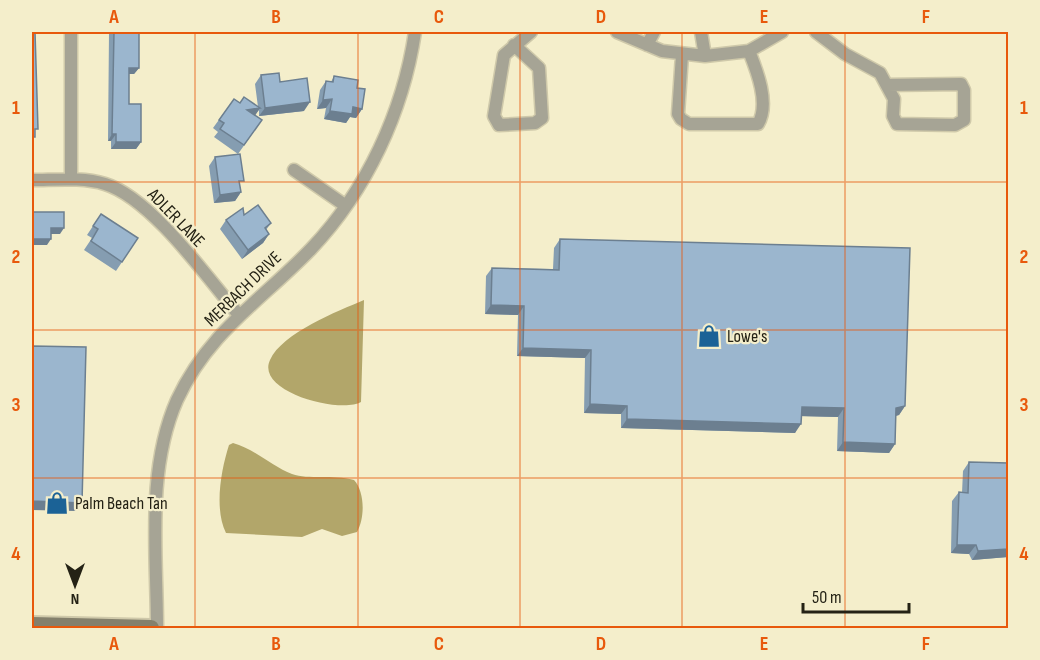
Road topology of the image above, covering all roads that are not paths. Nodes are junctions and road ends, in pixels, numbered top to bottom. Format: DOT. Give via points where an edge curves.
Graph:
graph roads {
  1 [pos="71,32"];
  2 [pos="415,32"];
  3 [pos="531,32"];
  4 [pos="617,32"];
  5 [pos="654,32"];
  6 [pos="701,32"];
  7 [pos="782,32"];
  8 [pos="816,32"];
  9 [pos="514,45"];
  10 [pos="647,45"];
  11 [pos="749,51"];
  12 [pos="682,55"];
  13 [pos="705,56"];
  14 [pos="887,85"];
  15 [pos="294,170"];
  16 [pos="71,179"];
  17 [pos="32,180"];
  18 [pos="346,206"];
  19 [pos="238,314"];
  20 [pos="32,625"];
  21 [pos="151,628"];
  22 [pos="157,628"];
  1 -- 16 [label="street"];
  2 -- 18 [label="street, MERBACH DRIVE" via="385,138"];
  3 -- 9 [label="street"];
  4 -- 10 [label="street"];
  5 -- 10 [label="street"];
  6 -- 13 [label="street"];
  7 -- 11 [label="street"];
  8 -- 14 [label="street" via="880,73"];
  9 -- 9 [label="street" via="504,55 494,116 499,125 535,123 542,118 539,68"];
  10 -- 12 [label="street"];
  11 -- 12 [label="street" via="759,76 763,116 758,124 690,124 681,119 678,114"];
  11 -- 13 [label="street"];
  12 -- 13 [label="street"];
  14 -- 14 [label="street" via="894,99 893,116 897,124 955,125 964,120 961,84"];
  15 -- 18 [label="street"];
  16 -- 17 [label="street, ADLER LANE"];
  16 -- 19 [label="street, ADLER LANE" via="104,183 124,192 151,213"];
  18 -- 19 [label="street, MERBACH DRIVE" via="311,248"];
  19 -- 22 [label="street, MERBACH DRIVE" via="191,374 166,432 157,483"];
  20 -- 21 [label="main road"];
}
